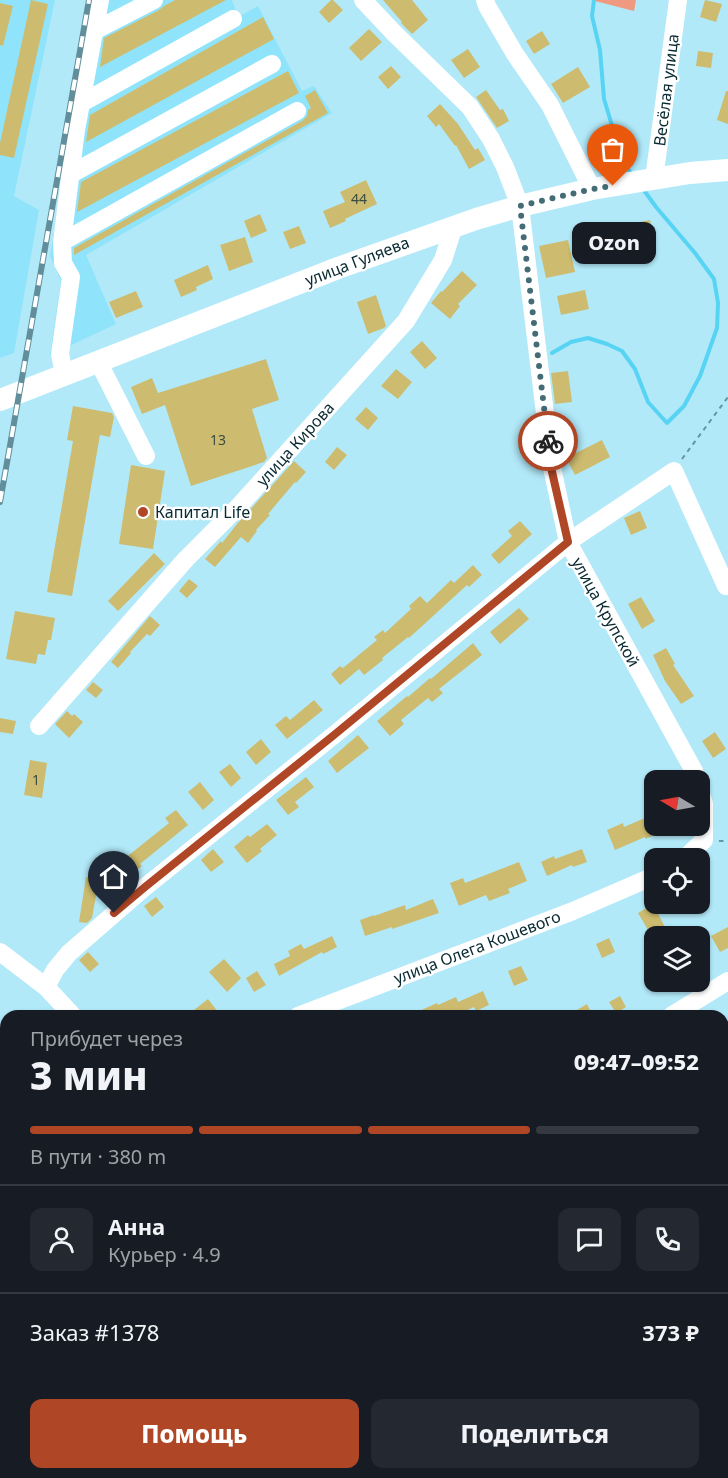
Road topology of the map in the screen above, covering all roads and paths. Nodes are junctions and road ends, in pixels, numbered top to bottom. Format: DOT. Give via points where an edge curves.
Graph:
graph roads {
  1 [pos="100,0"];
  2 [pos="154,0"];
  3 [pos="363,0"];
  4 [pos="485,0"];
  5 [pos="678,0"];
  6 [pos="232,19"];
  7 [pos="94,32"];
  8 [pos="272,64"];
  9 [pos="80,104"];
  10 [pos="297,111"];
  11 [pos="728,170"];
  12 [pos="71,174"];
  13 [pos="654,179"];
  14 [pos="592,189"];
  15 [pos="520,206"];
  16 [pos="454,226"];
  17 [pos="62,242"];
  18 [pos="98,361"];
  19 [pos="64,375"];
  20 [pos="728,397"];
  21 [pos="0,400"];
  22 [pos="146,456"];
  23 [pos="674,471"];
  24 [pos="568,542"];
  25 [pos="728,585"];
  26 [pos="39,726"];
  27 [pos="693,770"];
  28 [pos="704,836"];
  29 [pos="696,848"];
  30 [pos="644,880"];
  31 [pos="0,952"];
  32 [pos="728,981"];
  33 [pos="46,987"];
  34 [pos="67,1010"];
  35 [pos="314,1010"];
  36 [pos="681,1010"];
  1 -- 7 [label="street"];
  2 -- 7 [label="street"];
  3 -- 15 [label="street" via="470,107 491,139"];
  4 -- 14 [label="street" via="550,105"];
  5 -- 13 [label="street, Весёлая улица"];
  6 -- 9 [label="street"];
  7 -- 9 [label="street"];
  8 -- 12 [label="street"];
  9 -- 12 [label="street"];
  10 -- 17 [label="street"];
  11 -- 13 [label="main road, улица Гуляева"];
  12 -- 17 [label="street"];
  13 -- 14 [label="main road, улица Гуляева"];
  14 -- 15 [label="main road, улица Гуляева"];
  15 -- 16 [label="main road, улица Гуляева"];
  15 -- 24 [label="street" via="550,463"];
  16 -- 18 [label="main road, улица Гуляева"];
  16 -- 26 [label="street, улица Кирова" via="443,260 406,321 186,559"];
  17 -- 19 [label="street" via="63,263 71,277 60,354"];
  18 -- 19 [label="main road, улица Гуляева"];
  18 -- 22 [label="street"];
  19 -- 21 [label="main road, улица Гуляева"];
  20 -- 23 [label="path"];
  23 -- 24 [label="street"];
  23 -- 25 [label="street"];
  24 -- 27 [label="street, улица Крупской"];
  24 -- 33 [label="street, улица Крупской" via="136,894 69,953"];
  28 -- 29 [label="street"];
  30 -- 35 [label="street, улица Олега Кошевого"];
  31 -- 33 [label="street"];
  32 -- 36 [label="street"];
  33 -- 34 [label="street"];
}
